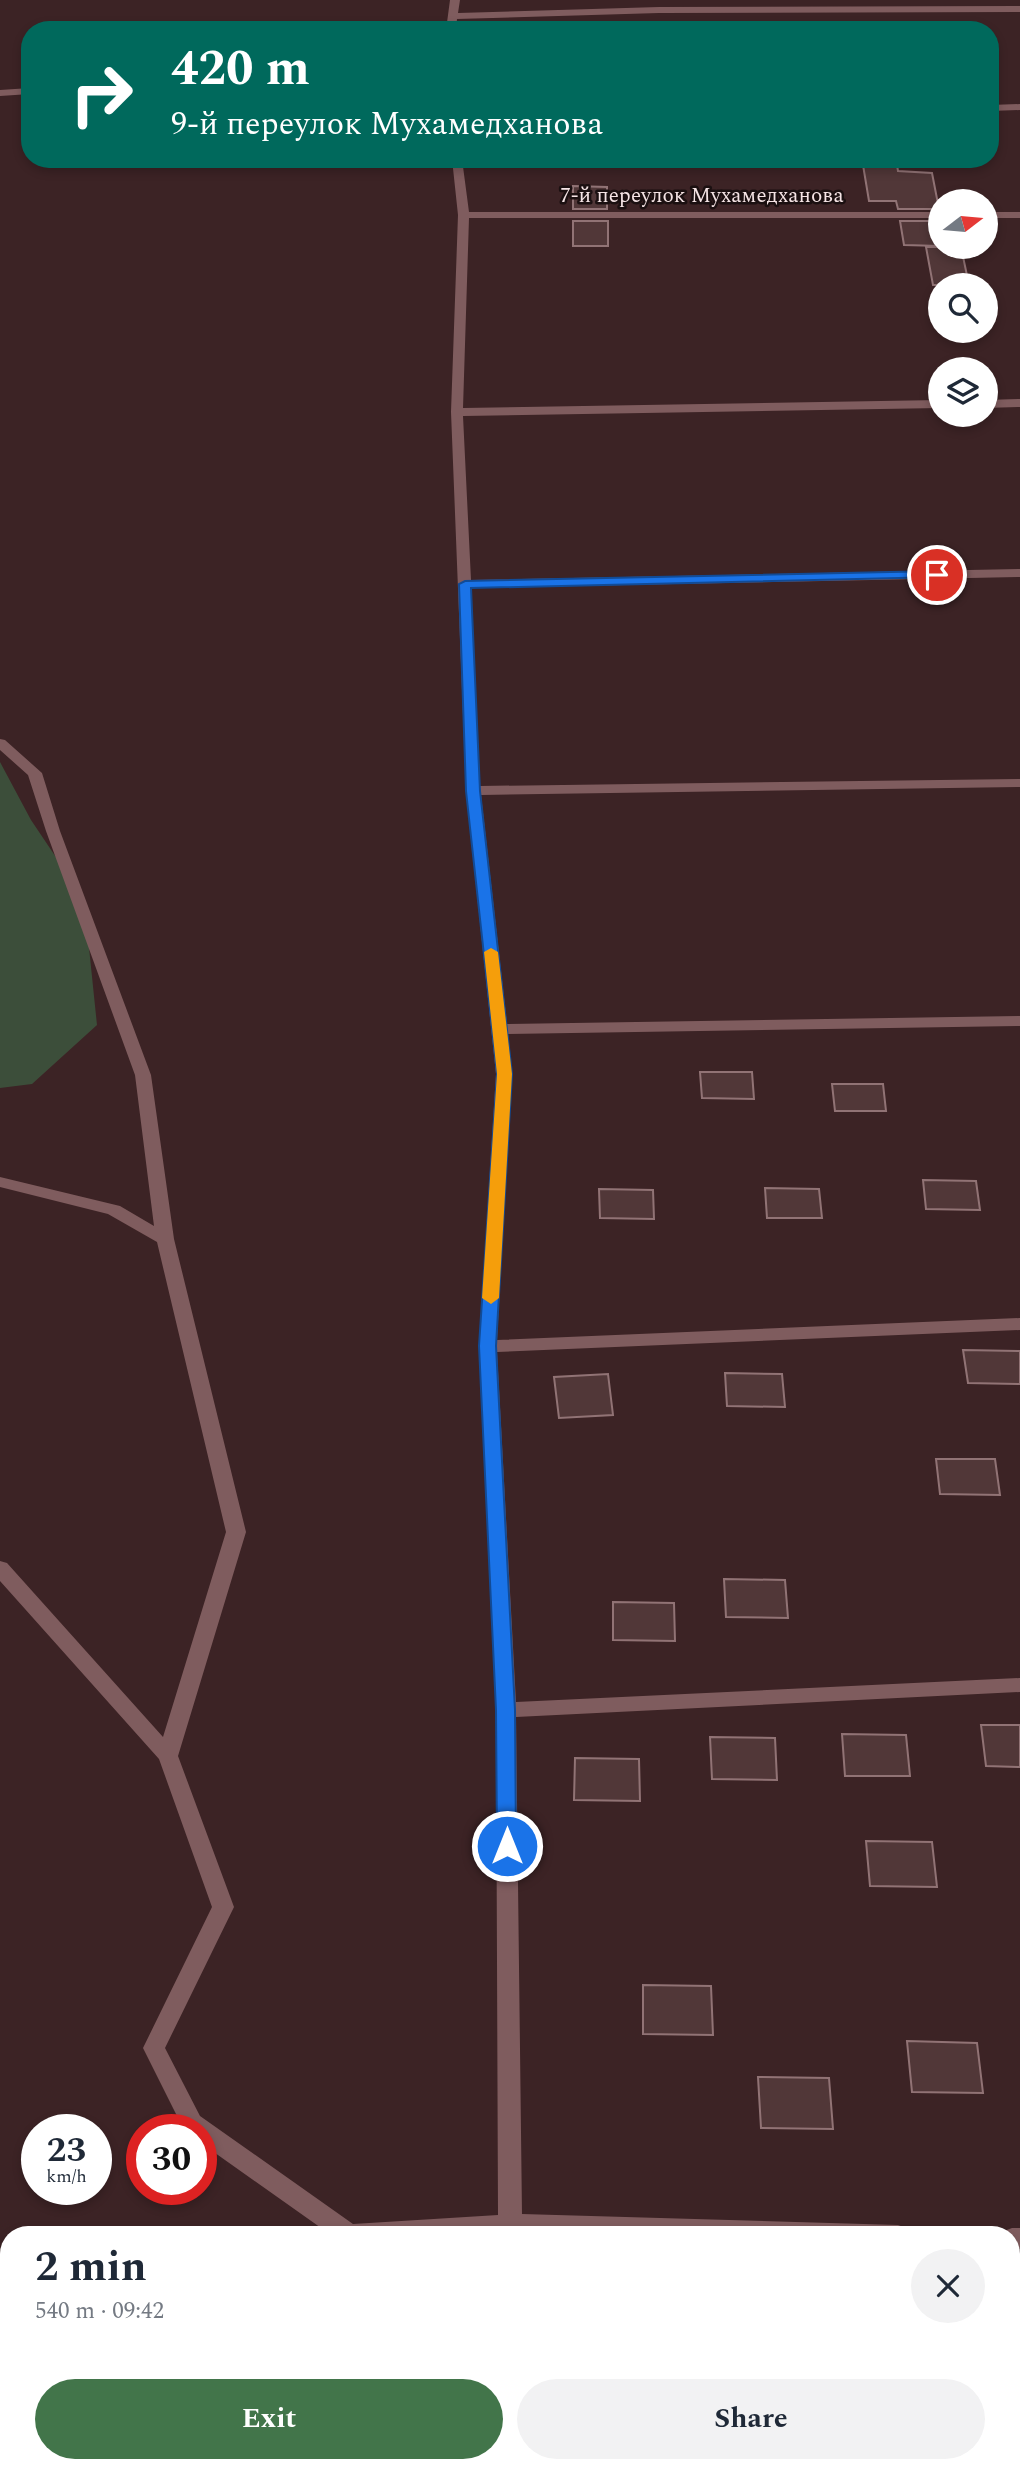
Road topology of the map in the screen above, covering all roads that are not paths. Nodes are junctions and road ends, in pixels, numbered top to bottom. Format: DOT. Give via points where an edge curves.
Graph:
graph roads {
  1 [pos="455,0"];
  2 [pos="1020,9"];
  3 [pos="453,16"];
  4 [pos="452,21"];
  5 [pos="21,92"];
  6 [pos="0,93"];
  7 [pos="1020,107"];
  8 [pos="999,108"];
  9 [pos="458,168"];
  10 [pos="464,215"];
  11 [pos="928,215"];
  12 [pos="998,215"];
  13 [pos="1020,215"];
  14 [pos="1020,403"];
  15 [pos="928,404"];
  16 [pos="998,404"];
  17 [pos="457,412"];
  18 [pos="1020,573"];
  19 [pos="465,584"];
  20 [pos="0,743"];
  21 [pos="1020,783"];
  22 [pos="473,791"];
  23 [pos="1020,1021"];
  24 [pos="499,1029"];
  25 [pos="0,1182"];
  26 [pos="165,1239"];
  27 [pos="1020,1324"];
  28 [pos="488,1346"];
  29 [pos="0,1568"];
  30 [pos="1020,1685"];
  31 [pos="506,1710"];
  32 [pos="168,1756"];
  33 [pos="186,2114"];
  34 [pos="217,2141"];
  35 [pos="335,2226"];
  36 [pos="510,2226"];
  1 -- 3 [label="street"];
  2 -- 3 [label="street"];
  3 -- 4 [label="street"];
  5 -- 6 [label="street"];
  7 -- 8 [label="street"];
  9 -- 10 [label="street"];
  10 -- 11 [label="street, 7-й переулок Мухамедханова"];
  10 -- 17 [label="street"];
  12 -- 13 [label="street"];
  14 -- 16 [label="street"];
  15 -- 17 [label="street"];
  17 -- 19 [label="street"];
  18 -- 19 [label="street"];
  19 -- 22 [label="street"];
  20 -- 26 [label="street" via="35,773 143,1075"];
  21 -- 22 [label="street"];
  22 -- 24 [label="street"];
  23 -- 24 [label="street"];
  24 -- 28 [label="street" via="504,1074"];
  25 -- 26 [label="street" via="114,1210"];
  26 -- 32 [label="street" via="236,1532"];
  27 -- 28 [label="street"];
  28 -- 31 [label="street"];
  29 -- 32 [label="street"];
  30 -- 31 [label="street"];
  31 -- 36 [label="street"];
  32 -- 33 [label="street" via="223,1907 153,2048"];
  34 -- 35 [label="street"];
}
